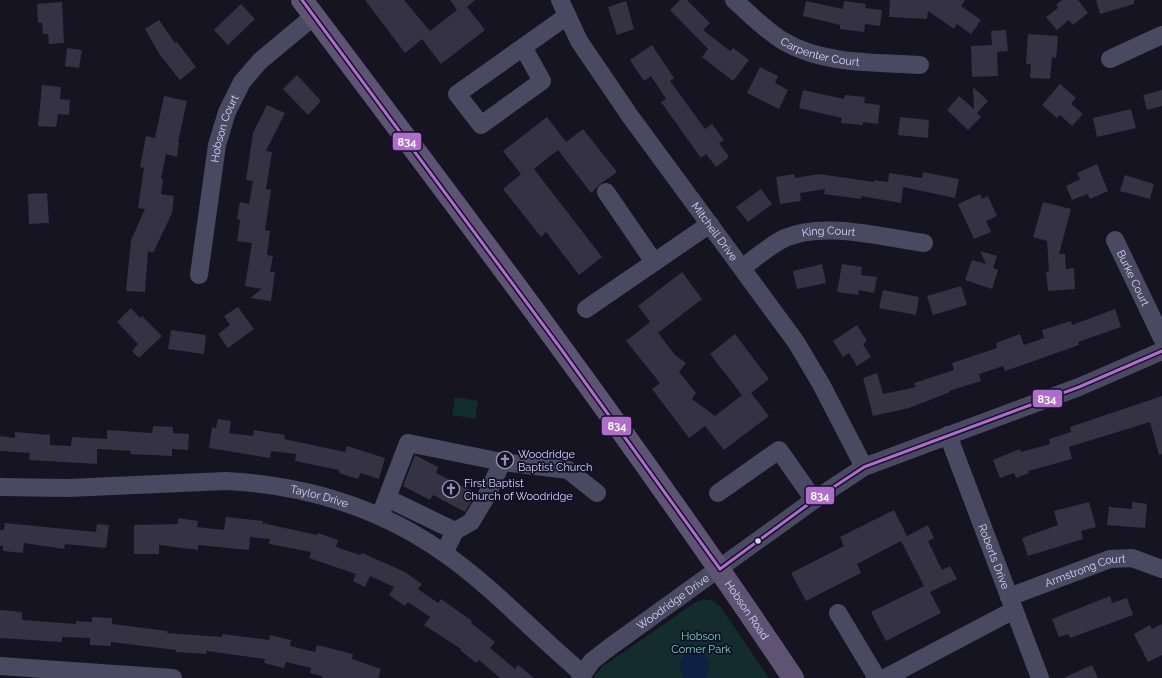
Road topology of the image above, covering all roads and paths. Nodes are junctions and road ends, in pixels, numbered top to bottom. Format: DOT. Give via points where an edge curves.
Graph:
graph roads {
  1 [pos="734,0"];
  2 [pos="308,8"];
  3 [pos="563,8"];
  4 [pos="1162,35"];
  5 [pos="523,47"];
  6 [pos="1110,59"];
  7 [pos="920,65"];
  8 [pos="606,192"];
  9 [pos="710,224"];
  10 [pos="1114,240"];
  11 [pos="924,243"];
  12 [pos="654,262"];
  13 [pos="742,268"];
  14 [pos="199,275"];
  15 [pos="586,309"];
  16 [pos="1162,338"];
  17 [pos="1162,351"];
  18 [pos="948,435"];
  19 [pos="502,462"];
  20 [pos="864,467"];
  21 [pos="0,487"];
  22 [pos="597,493"];
  23 [pos="718,493"];
  24 [pos="387,498"];
  25 [pos="814,500"];
  26 [pos="380,516"];
  27 [pos="455,531"];
  28 [pos="444,553"];
  29 [pos="720,568"];
  30 [pos="1162,569"];
  31 [pos="1011,604"];
  32 [pos="838,613"];
  33 [pos="0,666"];
  34 [pos="581,676"];
  35 [pos="174,678"];
  36 [pos="793,678"];
  37 [pos="877,678"];
  38 [pos="885,678"];
  39 [pos="1040,678"];
  1 -- 7 [label="street, Carpenter Court" via="770,32 805,51 841,60"];
  2 -- 14 [label="street, Hobson Court" via="242,82 227,112 217,145"];
  2 -- 29 [label="main road, Hobson Road"];
  3 -- 5 [label="street"];
  3 -- 9 [label="street, Mitchell Drive" via="579,41 630,116"];
  4 -- 6 [label="street"];
  5 -- 5 [label="street" via="457,94 481,125 542,81"];
  8 -- 12 [label="street"];
  9 -- 12 [label="street"];
  9 -- 13 [label="street, Mitchell Drive"];
  10 -- 16 [label="street, Burke Court"];
  11 -- 13 [label="street, King Court" via="816,230 784,239"];
  12 -- 15 [label="street"];
  13 -- 20 [label="street, Mitchell Drive" via="796,342"];
  17 -- 18 [label="street, Woodridge Drive" via="1086,384"];
  18 -- 20 [label="street, Woodridge Drive"];
  18 -- 31 [label="street, Roberts Drive"];
  19 -- 22 [label="street" via="568,470"];
  19 -- 24 [label="street" via="408,443"];
  19 -- 27 [label="street" via="471,522"];
  20 -- 25 [label="street, Woodridge Drive"];
  21 -- 26 [label="street, Taylor Drive" via="68,488 195,482 251,483 322,495"];
  23 -- 25 [label="street" via="779,450"];
  24 -- 26 [label="street"];
  24 -- 27 [label="street"];
  25 -- 29 [label="street, Woodridge Drive"];
  26 -- 28 [label="street, Taylor Drive"];
  27 -- 28 [label="street"];
  28 -- 34 [label="street, Taylor Drive" via="479,580"];
  29 -- 34 [label="street, Woodridge Drive" via="610,647 592,661"];
  29 -- 36 [label="main road, Hobson Road"];
  30 -- 31 [label="street, Armstrong Court" via="1132,558 1110,559"];
  31 -- 38 [label="street, Armstrong Court"];
  31 -- 39 [label="street, Roberts Drive"];
  32 -- 37 [label="street"];
  33 -- 35 [label="street"];
}
